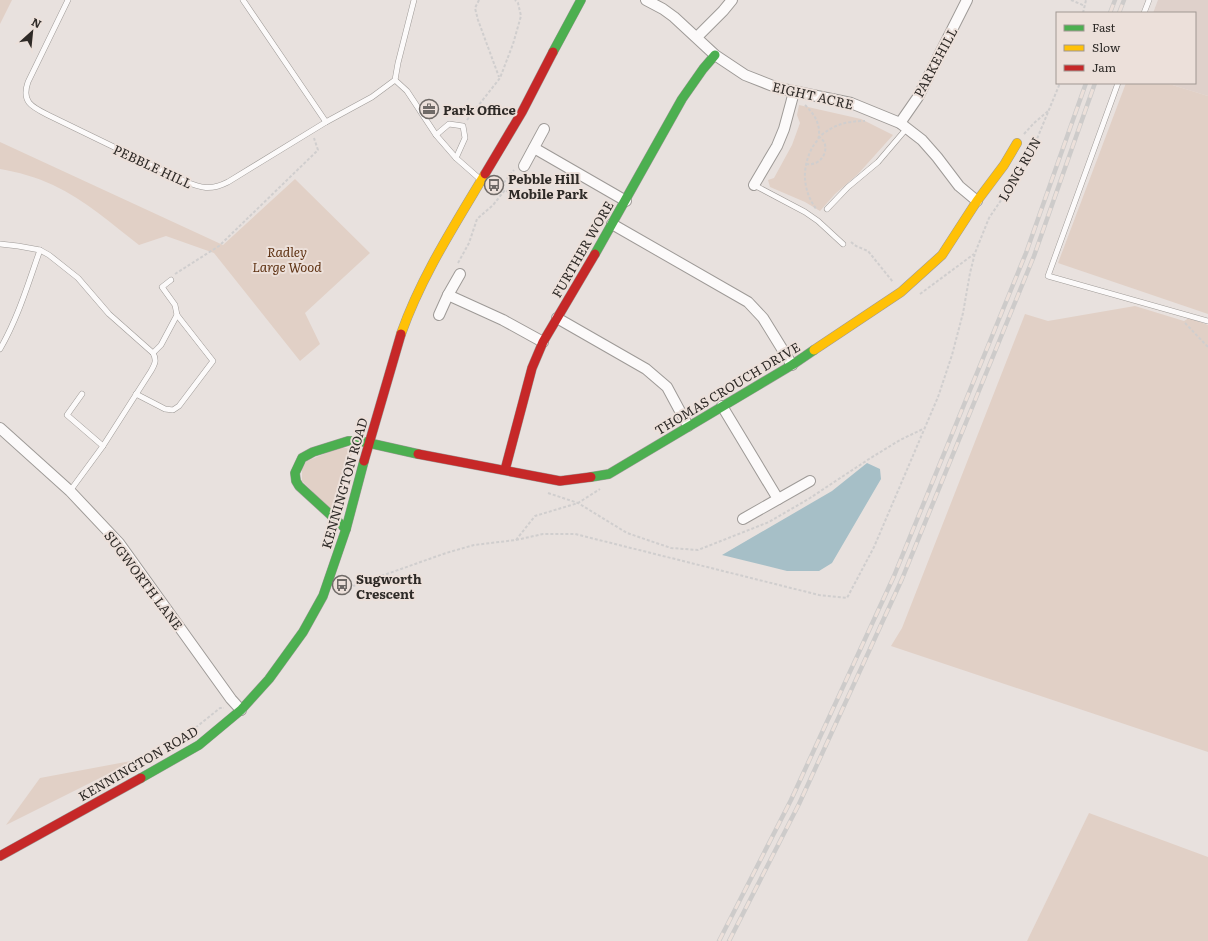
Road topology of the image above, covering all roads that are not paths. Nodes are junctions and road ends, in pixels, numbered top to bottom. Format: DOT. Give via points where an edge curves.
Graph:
graph roads {
  1 [pos="68,0"];
  2 [pos="243,0"];
  3 [pos="414,0"];
  4 [pos="581,0"];
  5 [pos="646,0"];
  6 [pos="732,0"];
  7 [pos="967,0"];
  8 [pos="1149,0"];
  9 [pos="1144,12"];
  10 [pos="697,37"];
  11 [pos="715,55"];
  12 [pos="395,80"];
  13 [pos="1118,84"];
  14 [pos="794,92"];
  15 [pos="326,122"];
  16 [pos="903,125"];
  17 [pos="544,129"];
  18 [pos="436,135"];
  19 [pos="1017,143"];
  20 [pos="534,148"];
  21 [pos="456,158"];
  22 [pos="524,166"];
  23 [pos="482,180"];
  24 [pos="754,185"];
  25 [pos="626,200"];
  26 [pos="977,201"];
  27 [pos="828,209"];
  28 [pos="612,224"];
  29 [pos="0,244"];
  30 [pos="843,244"];
  31 [pos="40,250"];
  32 [pos="460,274"];
  33 [pos="171,280"];
  34 [pos="448,295"];
  35 [pos="177,315"];
  36 [pos="439,315"];
  37 [pos="557,318"];
  38 [pos="1208,321"];
  39 [pos="543,342"];
  40 [pos="0,350"];
  41 [pos="153,353"];
  42 [pos="792,365"];
  43 [pos="82,394"];
  44 [pos="136,394"];
  45 [pos="722,406"];
  46 [pos="688,426"];
  47 [pos="0,428"];
  48 [pos="370,444"];
  49 [pos="103,446"];
  50 [pos="505,470"];
  51 [pos="810,481"];
  52 [pos="70,492"];
  53 [pos="778,499"];
  54 [pos="743,519"];
  55 [pos="346,529"];
  56 [pos="241,710"];
  57 [pos="0,856"];
  1 -- 15 [label="lane, PEBBLE HILL" via="26,90 29,104 184,181 198,187 218,187"];
  2 -- 15 [label="lane"];
  3 -- 12 [label="lane"];
  4 -- 23 [label="street, KENNINGTON ROAD" via="522,112"];
  5 -- 10 [label="street, EIGHT ACRE" via="663,9"];
  6 -- 10 [label="street"];
  7 -- 16 [label="street, PARKEHILL"];
  8 -- 9 [label="lane"];
  10 -- 11 [label="street, EIGHT ACRE"];
  11 -- 14 [label="street, EIGHT ACRE" via="764,84"];
  11 -- 25 [label="street, FURTHER WORE" via="683,97"];
  12 -- 15 [label="lane, PEBBLE HILL" via="372,97"];
  12 -- 18 [label="lane" via="407,91"];
  13 -- 38 [label="lane" via="1048,276"];
  14 -- 16 [label="street, EIGHT ACRE" via="851,103"];
  14 -- 24 [label="street" via="784,130"];
  16 -- 26 [label="street, EIGHT ACRE" via="922,140 959,186"];
  16 -- 27 [label="lane" via="878,162 848,187"];
  17 -- 20 [label="street"];
  18 -- 21 [label="lane"];
  18 -- 21 [label="lane" via="449,124 463,126 465,138"];
  19 -- 26 [label="street, THOMAS CROUCH DRIVE"];
  20 -- 22 [label="street"];
  20 -- 25 [label="street"];
  21 -- 23 [label="lane"];
  23 -- 48 [label="street, KENNINGTON ROAD" via="437,255 409,311"];
  24 -- 30 [label="lane" via="806,212"];
  25 -- 28 [label="street, FURTHER WORE"];
  26 -- 42 [label="street, THOMAS CROUCH DRIVE" via="942,254 901,292"];
  28 -- 37 [label="street, FURTHER WORE"];
  28 -- 42 [label="street" via="748,302 763,318"];
  29 -- 31 [label="lane"];
  31 -- 40 [label="lane" via="19,311"];
  31 -- 41 [label="lane" via="78,278 109,314"];
  32 -- 34 [label="street"];
  33 -- 35 [label="lane" via="162,287 175,305"];
  34 -- 36 [label="street"];
  34 -- 39 [label="street"];
  35 -- 41 [label="lane" via="161,345"];
  35 -- 44 [label="lane" via="213,361 178,406 172,410"];
  37 -- 39 [label="street, FURTHER WORE"];
  37 -- 46 [label="street" via="646,370 667,387"];
  39 -- 50 [label="street, FURTHER WORE" via="532,368"];
  41 -- 44 [label="lane" via="155,363"];
  42 -- 45 [label="street, THOMAS CROUCH DRIVE"];
  43 -- 49 [label="lane" via="67,415"];
  44 -- 49 [label="lane"];
  45 -- 46 [label="street, THOMAS CROUCH DRIVE"];
  45 -- 53 [label="street"];
  46 -- 50 [label="street, THOMAS CROUCH DRIVE" via="609,474 560,481"];
  47 -- 52 [label="street, SUGWORTH LANE"];
  48 -- 50 [label="street, THOMAS CROUCH DRIVE"];
  48 -- 55 [label="street, KENNINGTON ROAD"];
  48 -- 55 [label="street" via="348,441 313,452 302,458 296,467 296,481 299,486"];
  49 -- 52 [label="lane"];
  51 -- 53 [label="street"];
  52 -- 56 [label="street, SUGWORTH LANE" via="119,543"];
  53 -- 54 [label="street"];
  55 -- 56 [label="street, KENNINGTON ROAD" via="323,596 303,632 269,679"];
  56 -- 57 [label="street, KENNINGTON ROAD" via="199,745"];
}
